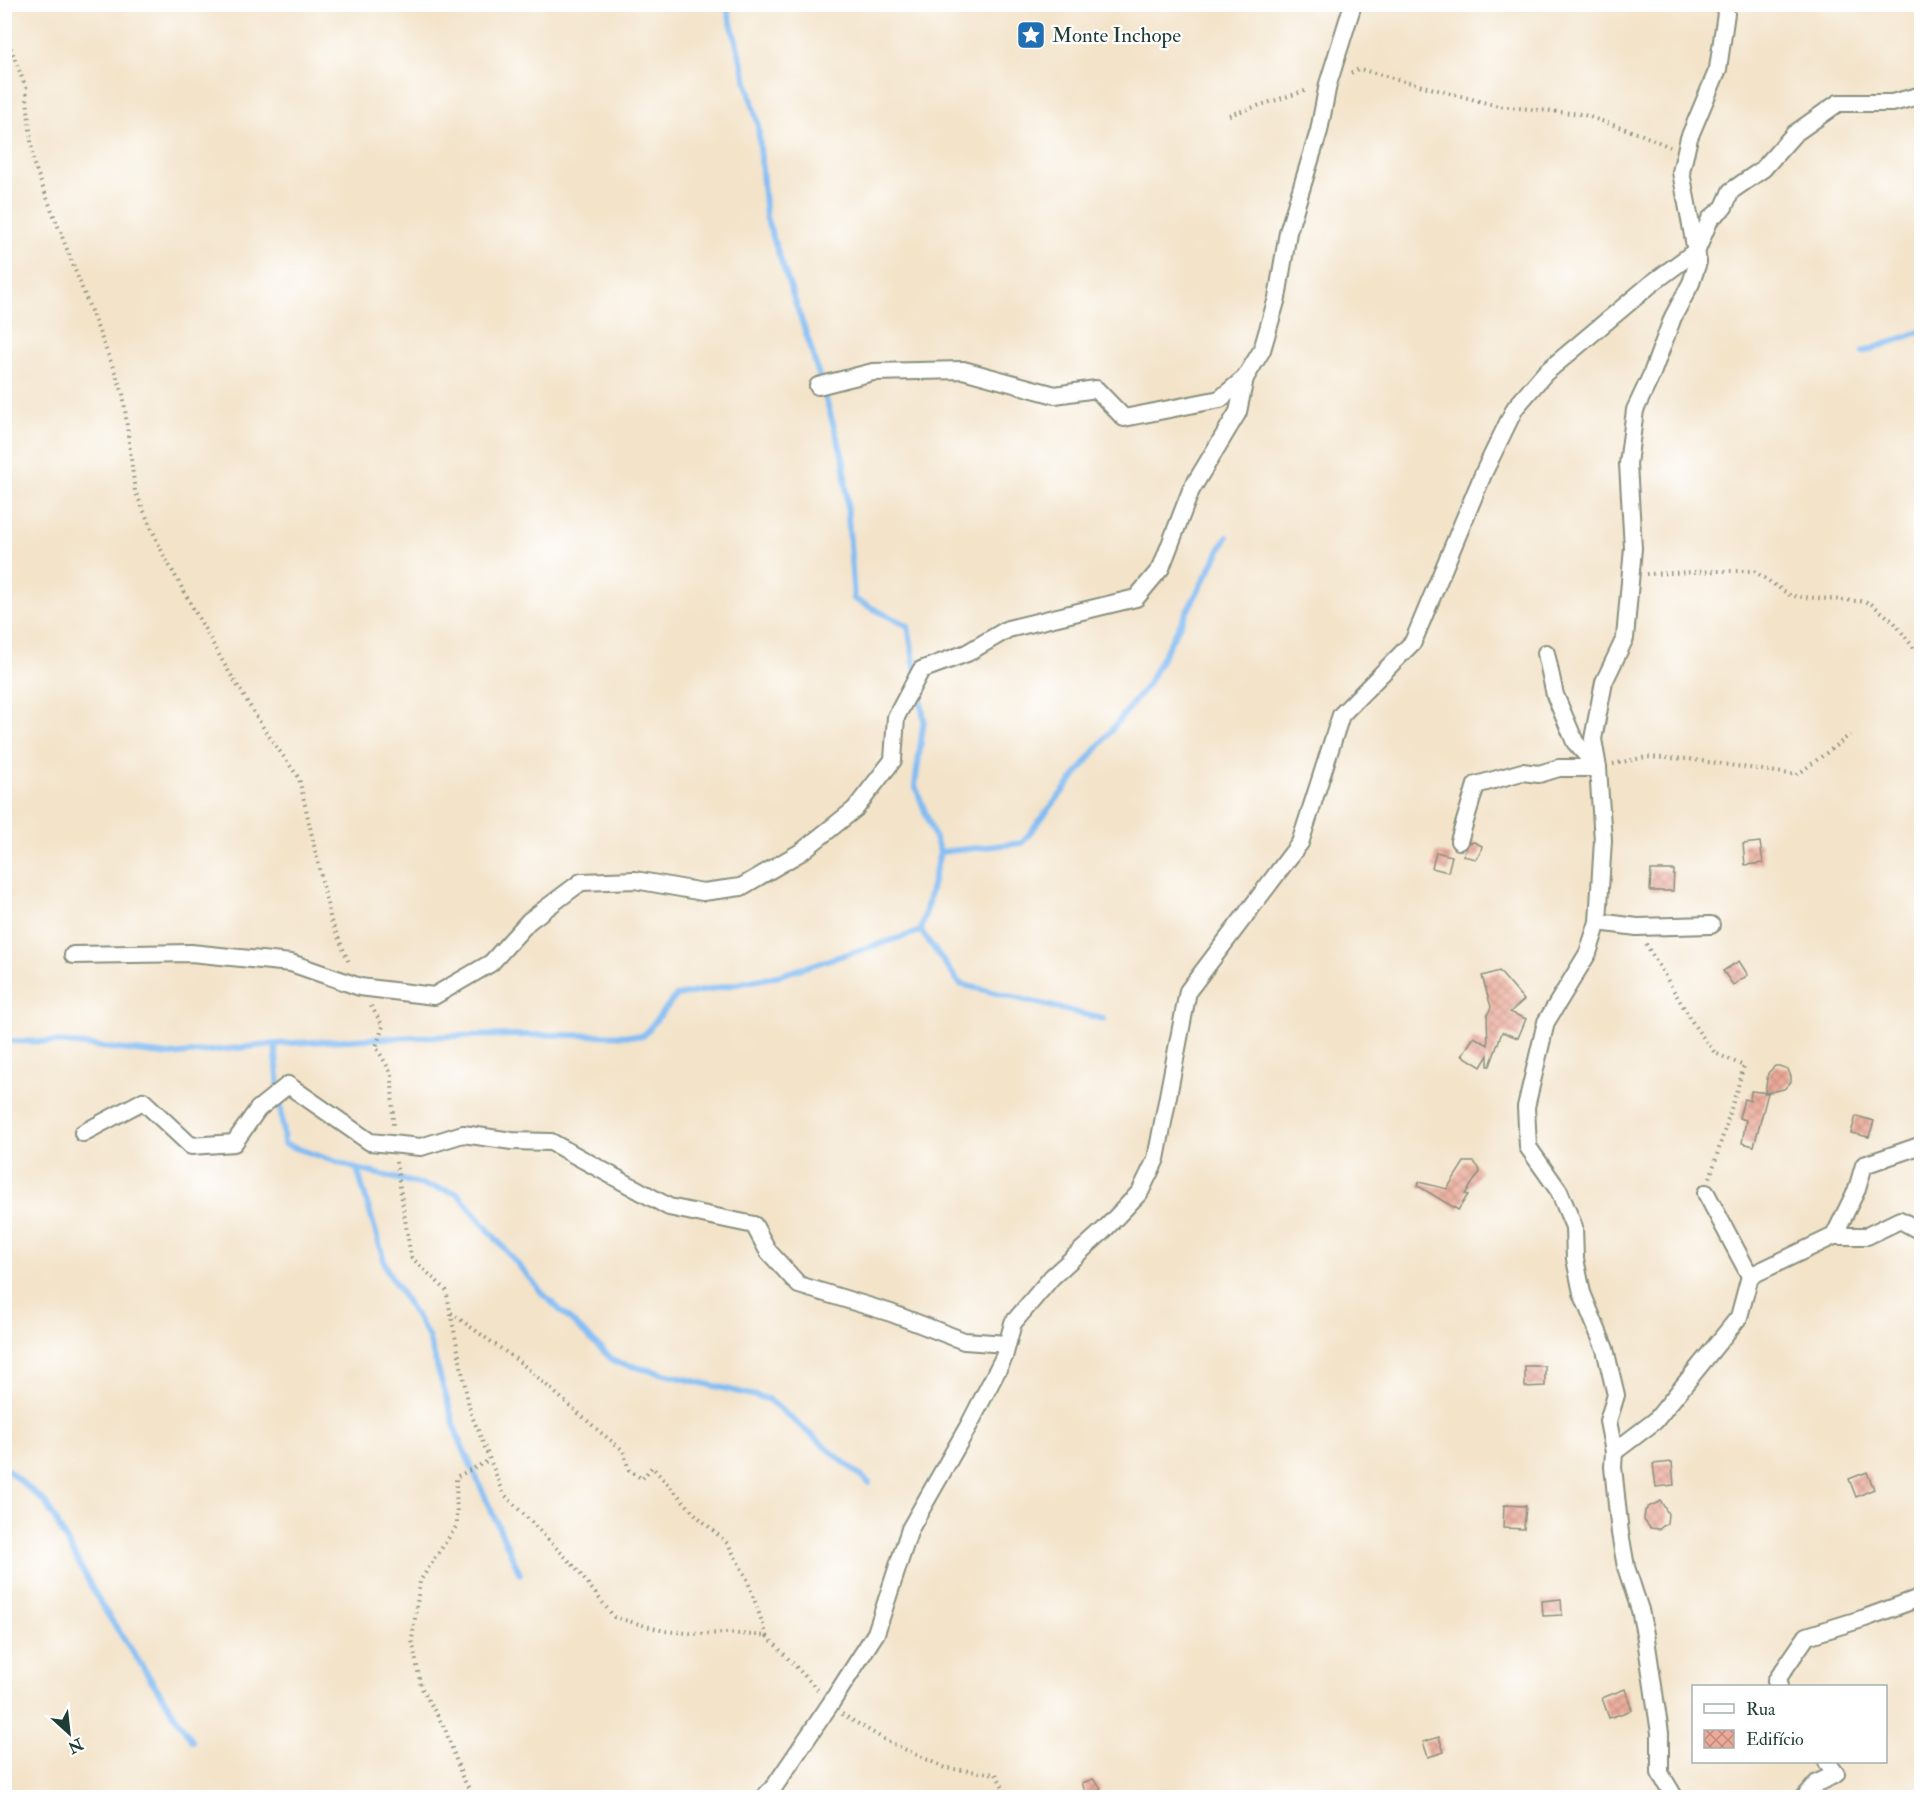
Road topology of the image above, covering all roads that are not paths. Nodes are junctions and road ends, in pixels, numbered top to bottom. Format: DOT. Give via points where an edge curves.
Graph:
graph roads {
  1 [pos="1353,4"];
  2 [pos="1724,4"];
  3 [pos="1922,95"];
  4 [pos="1697,250"];
  5 [pos="1245,378"];
  6 [pos="818,386"];
  7 [pos="1546,653"];
  8 [pos="1598,768"];
  9 [pos="1459,841"];
  10 [pos="1598,922"];
  11 [pos="1712,925"];
  12 [pos="73,955"];
  13 [pos="83,1133"];
  14 [pos="1922,1145"];
  15 [pos="1706,1193"];
  16 [pos="1922,1232"];
  17 [pos="1834,1236"];
  18 [pos="1750,1276"];
  19 [pos="1007,1344"];
  20 [pos="1614,1452"];
  21 [pos="1922,1597"];
  22 [pos="1778,1685"];
  23 [pos="1828,1763"];
  24 [pos="763,1797"];
  25 [pos="1675,1797"];
  26 [pos="1804,1797"];
  1 -- 5 [label="street" via="1288,232 1277,298 1262,350"];
  2 -- 4 [label="street" via="1718,69 1689,138 1681,172"];
  3 -- 4 [label="street" via="1892,103 1838,103 1794,134 1763,169 1731,191 1724,207 1710,219"];
  4 -- 8 [label="street" via="1698,262 1691,283 1635,410 1628,464 1633,548 1625,638 1604,682 1593,739"];
  4 -- 19 [label="street" via="1545,373 1515,408 1413,642 1341,715 1300,843 1188,991 1156,1159 1140,1192 1052,1277 1013,1323"];
  5 -- 6 [label="street" via="1220,399 1124,418 1096,389 1055,394 963,370 873,372"];
  5 -- 12 [label="street" via="1238,412 1191,490 1161,568 1136,598 1008,630 967,653 921,670 896,717 894,760 855,809 801,852 741,887 703,892 635,880 581,882 529,921 490,963 434,996 359,984 291,963 191,953"];
  7 -- 8 [label="street" via="1555,695 1575,742"];
  8 -- 9 [label="street" via="1522,772 1476,785"];
  8 -- 10 [label="street" via="1603,840"];
  10 -- 11 [label="street" via="1637,927"];
  10 -- 20 [label="street" via="1588,953 1546,1022 1526,1107 1528,1147 1559,1191 1574,1227 1582,1293 1605,1349 1616,1395 1608,1421"];
  13 -- 19 [label="street" via="143,1101 191,1146 234,1143 258,1109 288,1085 370,1142 421,1147 463,1134 551,1142 669,1207 754,1225 768,1251 799,1285 891,1313 964,1341"];
  14 -- 17 [label="street" via="1864,1165"];
  15 -- 18 [label="street"];
  16 -- 17 [label="street" via="1900,1220 1867,1236"];
  17 -- 18 [label="street"];
  18 -- 20 [label="street" via="1739,1317 1655,1421"];
  19 -- 24 [label="street" via="969,1425 910,1528 876,1632 780,1778"];
  20 -- 25 [label="street" via="1620,1533 1644,1629 1660,1733 1660,1773"];
  21 -- 22 [label="street" via="1807,1636 1776,1681"];
  23 -- 26 [label="street" via="1836,1774 1817,1783"];
}
